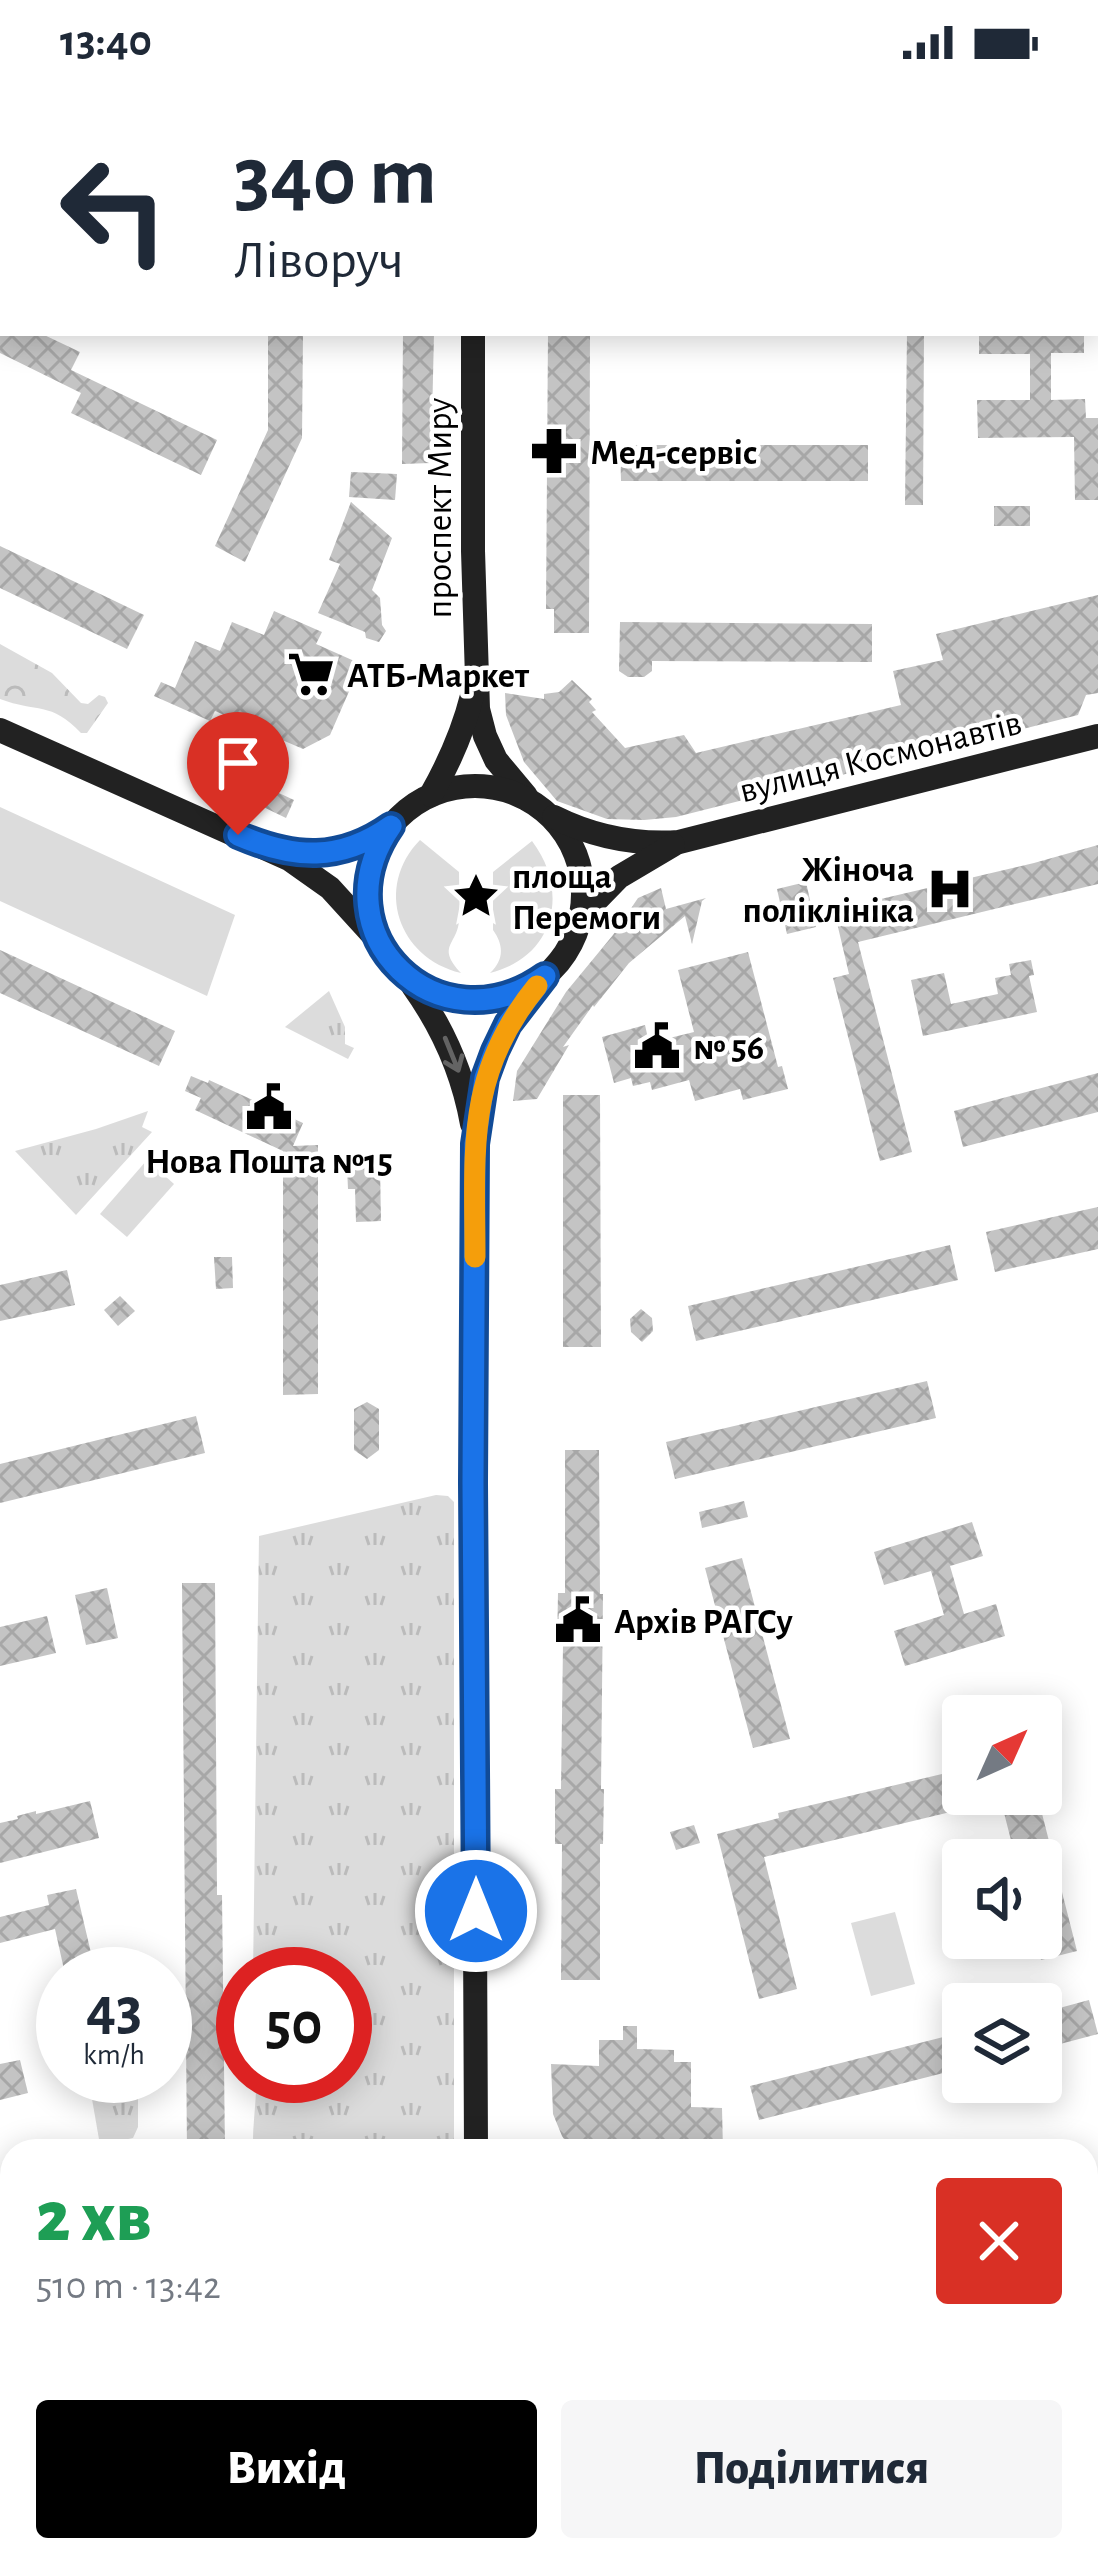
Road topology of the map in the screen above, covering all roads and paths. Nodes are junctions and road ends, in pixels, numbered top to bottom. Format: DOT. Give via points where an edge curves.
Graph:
graph roads {
  1 [pos="473,336"];
  2 [pos="476,682"];
  3 [pos="0,730"];
  4 [pos="1098,736"];
  5 [pos="430,795"];
  6 [pos="539,807"];
  7 [pos="391,826"];
  8 [pos="679,842"];
  9 [pos="266,847"];
  10 [pos="581,916"];
  11 [pos="380,944"];
  12 [pos="406,976"];
  13 [pos="545,976"];
  14 [pos="475,1144"];
  15 [pos="476,2139"];
  1 -- 2 [label="main road, проспект Миру"];
  2 -- 5 [label="main road, проспект Миру" via="451,760"];
  2 -- 6 [label="main road, проспект Миру" via="484,736"];
  3 -- 9 [label="main road"];
  4 -- 8 [label="main road, вулиця Космонавтів"];
  5 -- 6 [label="main road" via="482,786"];
  5 -- 7 [label="main road"];
  6 -- 8 [label="main road, вулиця Космонавтів" via="596,835"];
  6 -- 10 [label="main road" via="580,866"];
  7 -- 9 [label="main road" via="341,850"];
  7 -- 11 [label="main road" via="368,883"];
  8 -- 10 [label="main road, вулиця Космонавтів" via="620,877"];
  9 -- 11 [label="main road" via="330,888"];
  10 -- 13 [label="main road" via="568,950"];
  11 -- 12 [label="main road"];
  12 -- 13 [label="main road" via="445,998 475,1002"];
  12 -- 14 [label="main road, one-way" via="448,1043"];
  13 -- 14 [label="main road" via="495,1051"];
  14 -- 15 [label="main road"];
}
